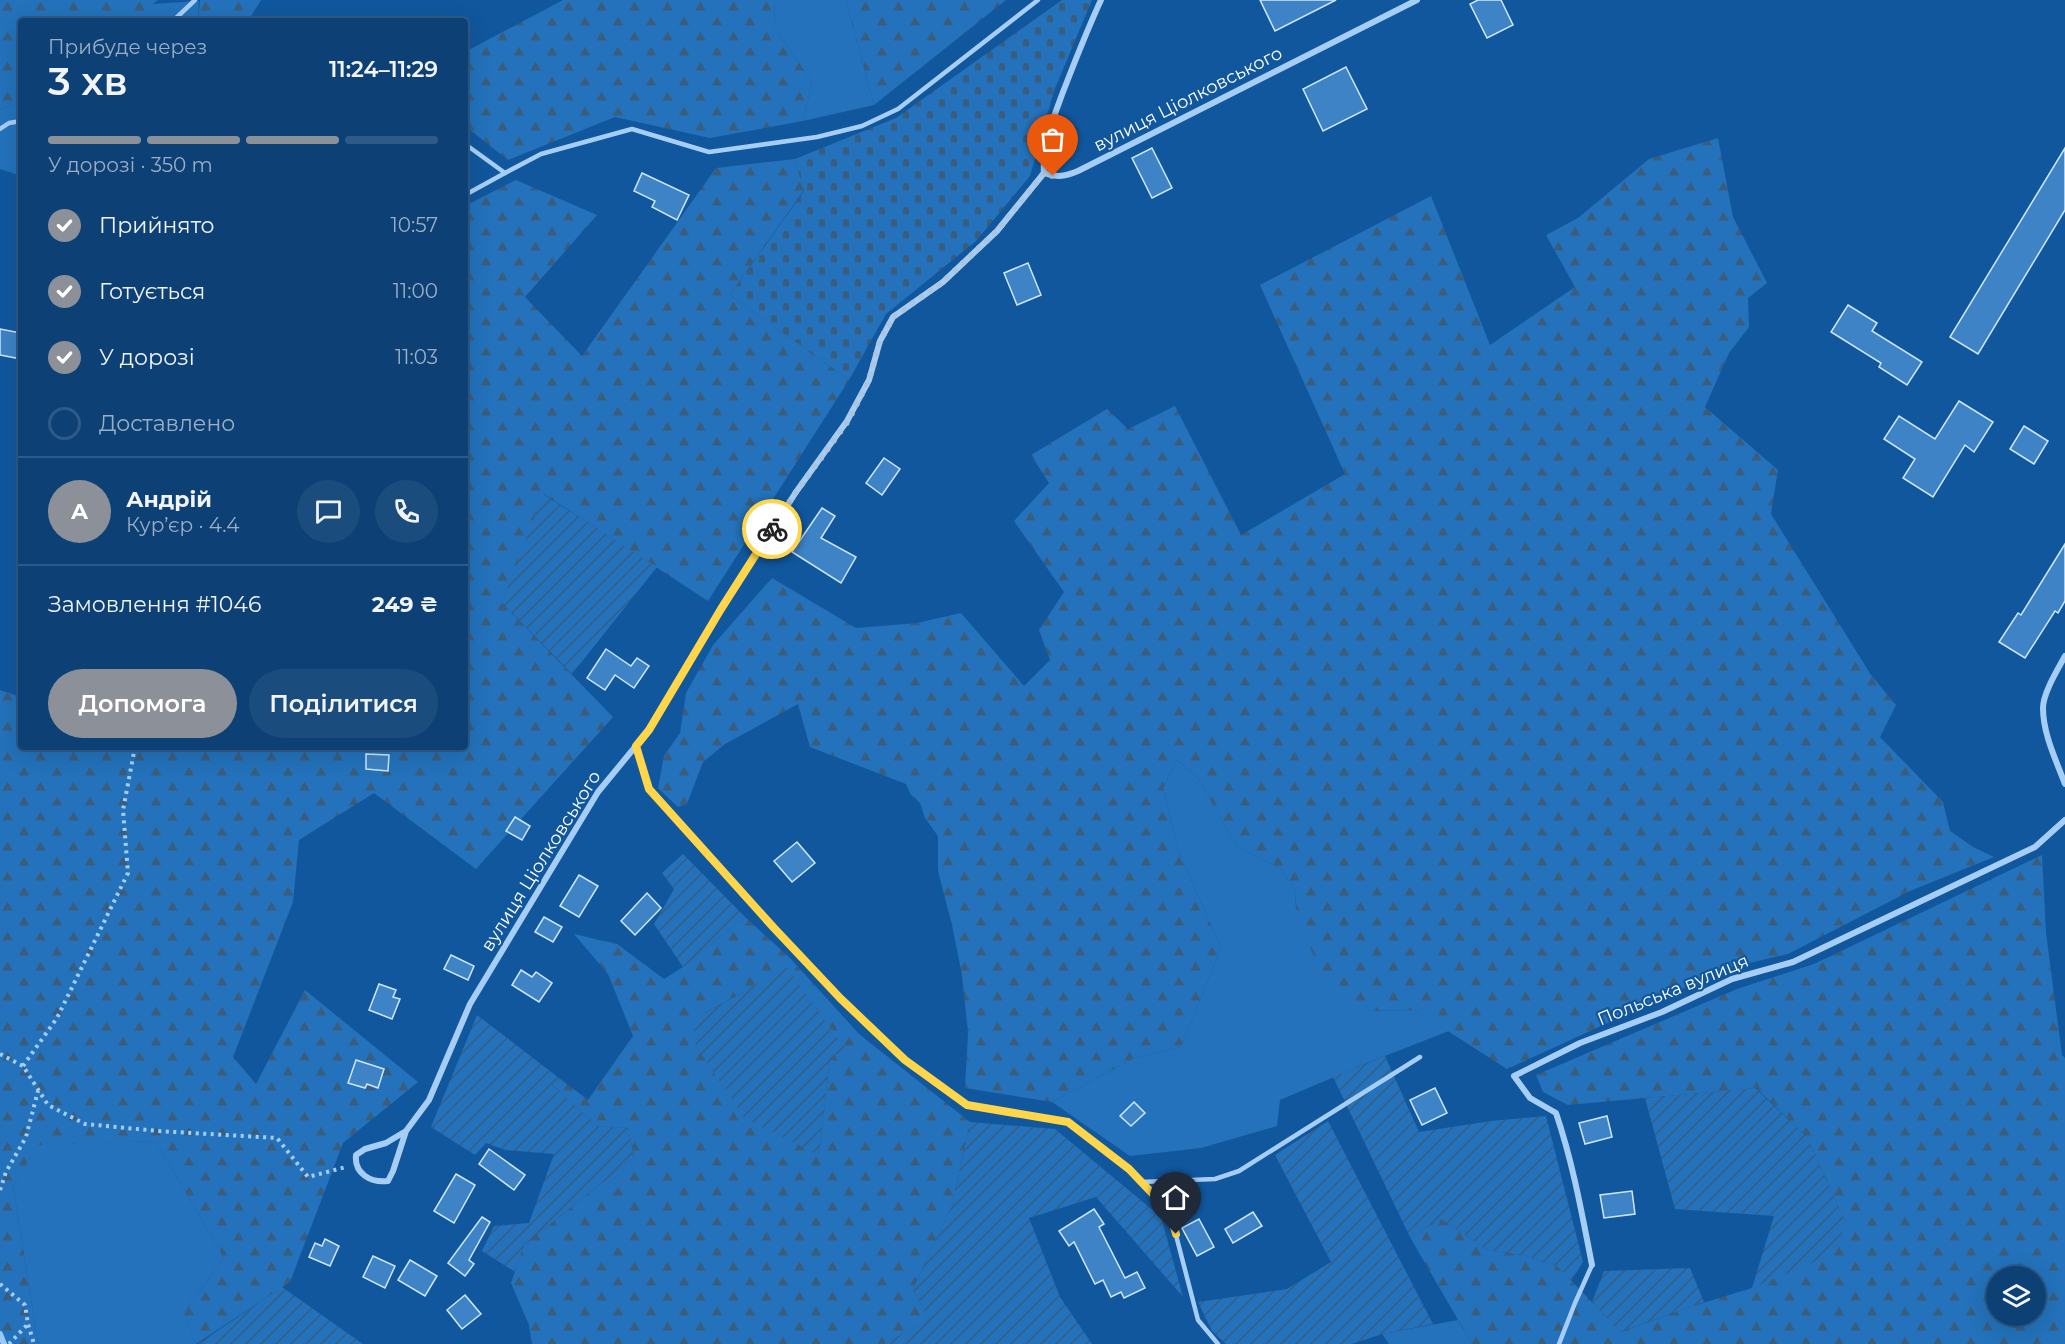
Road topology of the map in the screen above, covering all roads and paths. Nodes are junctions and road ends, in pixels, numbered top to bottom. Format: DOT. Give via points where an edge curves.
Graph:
graph roads {
  1 [pos="195,0"];
  2 [pos="1038,0"];
  3 [pos="1101,0"];
  4 [pos="1417,0"];
  5 [pos="175,18"];
  6 [pos="18,122"];
  7 [pos="0,129"];
  8 [pos="468,146"];
  9 [pos="505,173"];
  10 [pos="1044,173"];
  11 [pos="468,193"];
  12 [pos="2065,656"];
  13 [pos="636,746"];
  14 [pos="134,750"];
  15 [pos="2065,784"];
  16 [pos="2065,820"];
  17 [pos="0,1054"];
  18 [pos="1420,1057"];
  19 [pos="23,1066"];
  20 [pos="38,1091"];
  21 [pos="406,1131"];
  22 [pos="355,1164"];
  23 [pos="1141,1182"];
  24 [pos="0,1190"];
  25 [pos="1592,1265"];
  26 [pos="0,1284"];
  27 [pos="28,1324"];
  28 [pos="9,1344"];
  29 [pos="34,1344"];
  30 [pos="1218,1344"];
  31 [pos="1559,1344"];
  1 -- 5 [label="lane"];
  2 -- 9 [label="lane" via="898,109 862,126 818,137 709,152 632,129 541,154"];
  3 -- 10 [label="street" via="1050,128 1042,162"];
  4 -- 10 [label="street, вулиця Ціолковського" via="1078,171 1065,176"];
  6 -- 7 [label="lane"];
  8 -- 9 [label="lane"];
  9 -- 11 [label="lane"];
  10 -- 13 [label="street, вулиця Ціолковського" via="997,231 943,282 893,317 848,421 796,492"];
  12 -- 15 [label="street" via="2043,705 2046,734"];
  13 -- 21 [label="street, вулиця Ціолковського" via="598,792 470,1004 429,1100"];
  13 -- 23 [label="lane" via="649,789 840,998 905,1060 967,1105 1068,1122"];
  14 -- 19 [label="path" via="123,810 128,873 57,1018"];
  16 -- 25 [label="street, Польська вулиця" via="2035,847 1793,962 1732,979 1662,1012 1580,1043 1514,1076 1530,1098 1556,1113"];
  17 -- 19 [label="path"];
  18 -- 23 [label="lane" via="1239,1172 1215,1179"];
  19 -- 20 [label="path"];
  20 -- 22 [label="path" via="48,1105 85,1124 277,1138 308,1177"];
  20 -- 24 [label="path" via="26,1137"];
  21 -- 22 [label="street, вулиця Ціолковського" via="365,1149 356,1155"];
  21 -- 22 [label="street, вулиця Ціолковського" via="388,1180 370,1180"];
  23 -- 30 [label="lane" via="1170,1212 1198,1320"];
  25 -- 31 [label="lane"];
  26 -- 27 [label="path" via="26,1305"];
  27 -- 28 [label="path"];
  27 -- 29 [label="path"];
}
